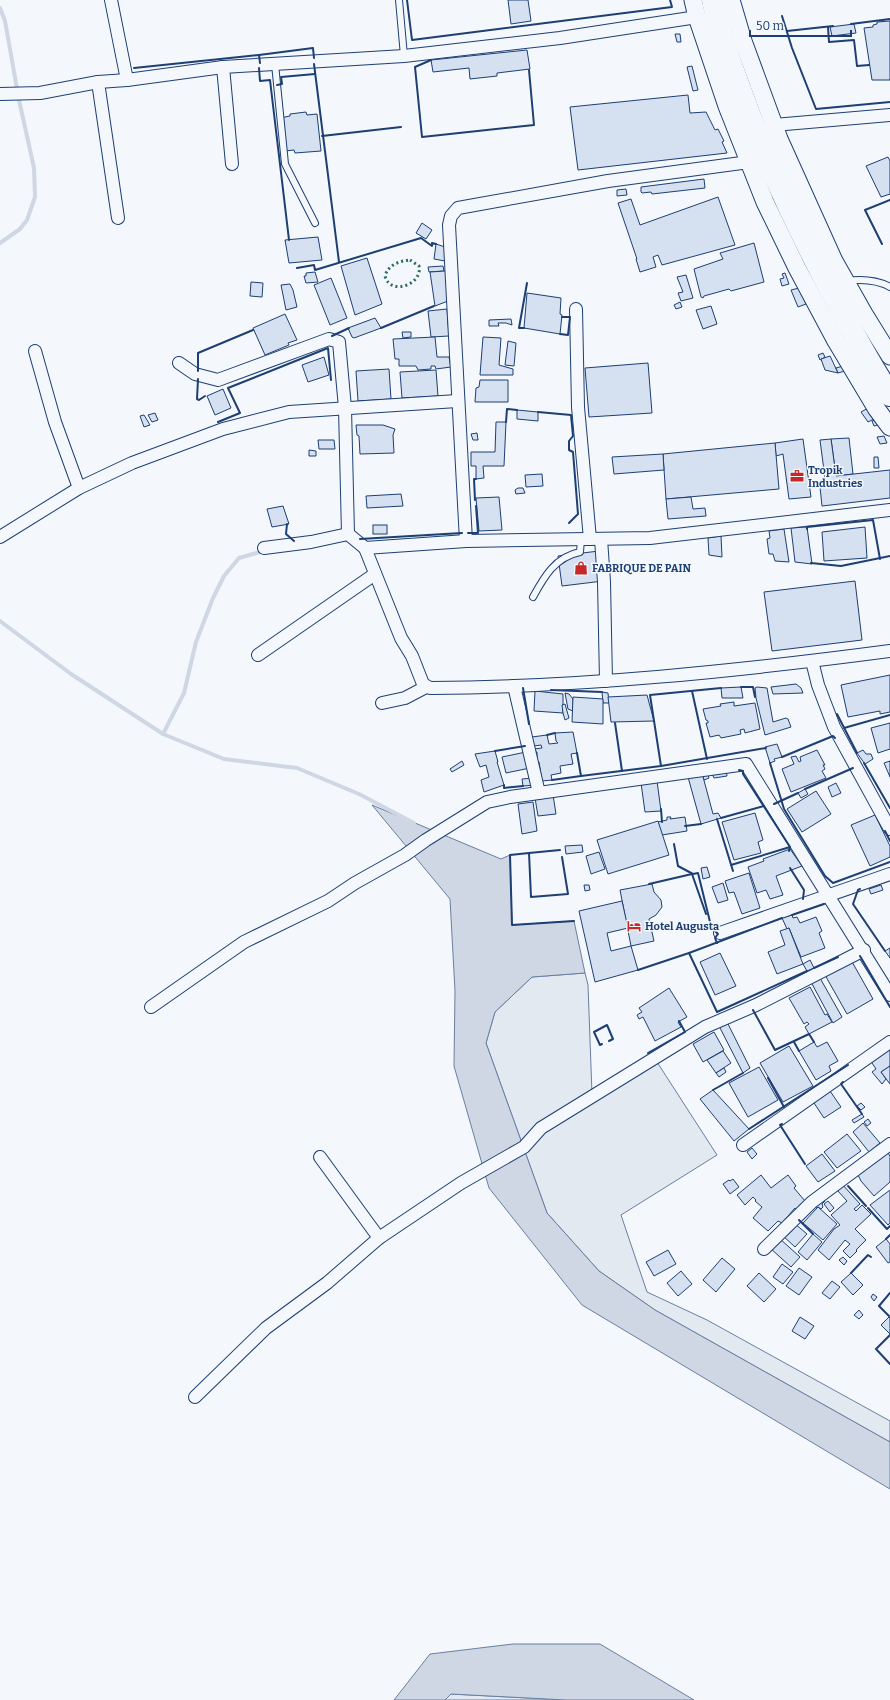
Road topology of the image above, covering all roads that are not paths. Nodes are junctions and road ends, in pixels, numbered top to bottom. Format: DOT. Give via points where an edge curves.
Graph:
graph roads {
  1 [pos="111,0"];
  2 [pos="399,0"];
  3 [pos="693,0"];
  4 [pos="713,0"];
  5 [pos="731,0"];
  6 [pos="697,17"];
  7 [pos="404,56"];
  8 [pos="275,64"];
  9 [pos="223,67"];
  10 [pos="127,80"];
  11 [pos="98,82"];
  12 [pos="0,94"];
  13 [pos="890,115"];
  14 [pos="774,125"];
  15 [pos="749,162"];
  16 [pos="232,164"];
  17 [pos="118,218"];
  18 [pos="315,223"];
  19 [pos="845,281"];
  20 [pos="890,287"];
  21 [pos="576,309"];
  22 [pos="35,351"];
  23 [pos="890,356"];
  24 [pos="179,363"];
  25 [pos="890,395"];
  26 [pos="457,401"];
  27 [pos="345,408"];
  28 [pos="890,427"];
  29 [pos="79,488"];
  30 [pos="890,510"];
  31 [pos="1,534"];
  32 [pos="348,534"];
  33 [pos="590,539"];
  34 [pos="466,541"];
  35 [pos="264,548"];
  36 [pos="364,548"];
  37 [pos="375,574"];
  38 [pos="534,597"];
  39 [pos="890,651"];
  40 [pos="258,655"];
  41 [pos="812,661"];
  42 [pos="606,681"];
  43 [pos="426,686"];
  44 [pos="514,686"];
  45 [pos="382,703"];
  46 [pos="539,793"];
  47 [pos="890,829"];
  48 [pos="890,874"];
  49 [pos="829,895"];
  50 [pos="720,933"];
  51 [pos="864,950"];
  52 [pos="890,995"];
  53 [pos="151,1007"];
  54 [pos="890,1042"];
  55 [pos="890,1144"];
  56 [pos="743,1145"];
  57 [pos="320,1158"];
  58 [pos="379,1238"];
  59 [pos="764,1249"];
  60 [pos="195,1397"];
  1 -- 10 [label="street"];
  2 -- 7 [label="lane"];
  3 -- 6 [label="main road"];
  4 -- 25 [label="highway" via="740,89 768,162 807,247 856,340"];
  5 -- 14 [label="main road"];
  6 -- 7 [label="street" via="560,38"];
  6 -- 15 [label="main road"];
  7 -- 8 [label="street"];
  8 -- 9 [label="street"];
  8 -- 18 [label="lane" via="285,164"];
  9 -- 10 [label="street"];
  9 -- 16 [label="street"];
  10 -- 11 [label="street"];
  11 -- 12 [label="street" via="40,93"];
  11 -- 17 [label="street"];
  13 -- 14 [label="street"];
  14 -- 19 [label="main road" via="834,262"];
  15 -- 26 [label="street" via="608,181 458,208 448,224"];
  15 -- 28 [label="main road" via="797,268 836,341"];
  19 -- 20 [label="lane" via="862,279"];
  19 -- 23 [label="main road"];
  21 -- 33 [label="street" via="578,407"];
  22 -- 29 [label="street" via="55,422"];
  24 -- 27 [label="street" via="195,374 218,380 329,339 334,340 338,342"];
  26 -- 27 [label="street"];
  26 -- 34 [label="street"];
  27 -- 29 [label="street" via="289,412 223,428 132,463"];
  27 -- 32 [label="street"];
  29 -- 31 [label="street"];
  30 -- 33 [label="street" via="650,538"];
  32 -- 35 [label="street"];
  32 -- 36 [label="street"];
  33 -- 34 [label="street"];
  33 -- 38 [label="lane" via="580,552 553,566"];
  33 -- 42 [label="street" via="604,582"];
  34 -- 36 [label="street"];
  36 -- 37 [label="street"];
  37 -- 40 [label="street"];
  37 -- 43 [label="street" via="401,638"];
  39 -- 41 [label="street"];
  41 -- 42 [label="street"];
  41 -- 47 [label="street" via="834,727"];
  42 -- 44 [label="street"];
  43 -- 44 [label="street"];
  43 -- 45 [label="street" via="405,698"];
  44 -- 46 [label="street"];
  46 -- 49 [label="street" via="746,764"];
  46 -- 53 [label="street" via="487,802 328,901 244,942"];
  48 -- 49 [label="street"];
  49 -- 50 [label="street"];
  49 -- 51 [label="street"];
  51 -- 52 [label="street"];
  51 -- 58 [label="street" via="756,1005 705,1027 541,1128 524,1147 461,1183"];
  54 -- 56 [label="street"];
  55 -- 59 [label="street" via="812,1202"];
  57 -- 58 [label="street"];
  58 -- 60 [label="street" via="328,1283 266,1328"];
}
